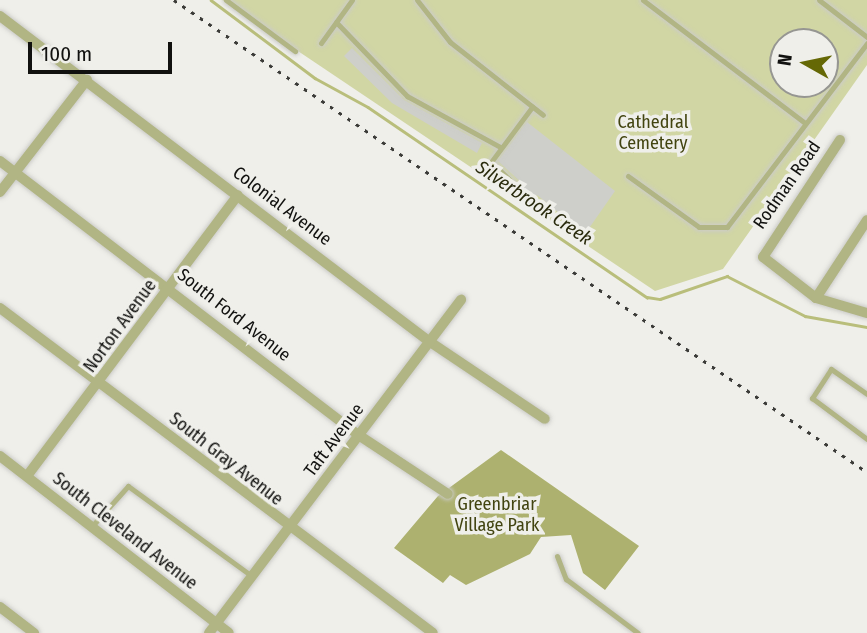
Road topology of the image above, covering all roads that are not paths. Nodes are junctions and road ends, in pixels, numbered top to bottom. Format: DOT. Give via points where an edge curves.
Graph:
graph roads {
  1 [pos="226,0"];
  2 [pos="352,0"];
  3 [pos="417,0"];
  4 [pos="643,0"];
  5 [pos="818,0"];
  6 [pos="0,16"];
  7 [pos="336,22"];
  8 [pos="867,37"];
  9 [pos="321,43"];
  10 [pos="867,43"];
  11 [pos="295,51"];
  12 [pos="87,80"];
  13 [pos="532,107"];
  14 [pos="543,115"];
  15 [pos="806,123"];
  16 [pos="840,140"];
  17 [pos="500,147"];
  18 [pos="0,161"];
  19 [pos="15,172"];
  20 [pos="628,176"];
  21 [pos="515,185"];
  22 [pos="0,192"];
  23 [pos="239,195"];
  24 [pos="867,220"];
  25 [pos="170,288"];
  26 [pos="816,298"];
  27 [pos="461,300"];
  28 [pos="0,308"];
  29 [pos="867,313"];
  30 [pos="429,342"];
  31 [pos="101,383"];
  32 [pos="867,394"];
  33 [pos="545,419"];
  34 [pos="360,436"];
  35 [pos="867,439"];
  36 [pos="0,456"];
  37 [pos="27,476"];
  38 [pos="449,494"];
  39 [pos="92,526"];
  40 [pos="289,530"];
  41 [pos="557,555"];
  42 [pos="252,576"];
  43 [pos="0,607"];
  44 [pos="212,628"];
  45 [pos="34,633"];
  46 [pos="229,633"];
  47 [pos="433,633"];
  48 [pos="638,633"];
  1 -- 11 [label="lane"];
  2 -- 7 [label="lane"];
  3 -- 13 [label="lane" via="450,42"];
  4 -- 15 [label="lane"];
  5 -- 8 [label="lane"];
  6 -- 12 [label="street, Colonial Avenue"];
  7 -- 9 [label="lane"];
  7 -- 17 [label="lane" via="407,96"];
  10 -- 15 [label="lane"];
  12 -- 19 [label="street"];
  12 -- 23 [label="street, Colonial Avenue"];
  13 -- 14 [label="lane"];
  13 -- 17 [label="lane"];
  15 -- 20 [label="lane" via="732,222 720,229 691,223"];
  16 -- 26 [label="street, Rodman Road" via="763,253"];
  17 -- 21 [label="lane" via="491,164"];
  18 -- 19 [label="street, South Ford Avenue"];
  19 -- 22 [label="street"];
  19 -- 25 [label="street, South Ford Avenue"];
  23 -- 25 [label="street, Norton Avenue"];
  23 -- 30 [label="street, Colonial Avenue"];
  24 -- 26 [label="street"];
  25 -- 31 [label="street, Norton Avenue"];
  25 -- 34 [label="street, South Ford Avenue"];
  26 -- 29 [label="street, Rodman Road"];
  27 -- 30 [label="street, Taft Avenue"];
  28 -- 31 [label="street, South Gray Avenue"];
  30 -- 33 [label="street, Colonial Avenue"];
  30 -- 34 [label="street, Taft Avenue"];
  31 -- 37 [label="street, Norton Avenue"];
  31 -- 40 [label="street, South Gray Avenue"];
  32 -- 35 [label="lane" via="831,369 812,398"];
  34 -- 38 [label="street, South Ford Avenue"];
  34 -- 40 [label="street, Taft Avenue"];
  36 -- 37 [label="street, South Cleveland Avenue"];
  37 -- 39 [label="street, South Cleveland Avenue"];
  39 -- 42 [label="lane" via="128,486"];
  39 -- 44 [label="street, South Cleveland Avenue"];
  40 -- 42 [label="street, Taft Avenue"];
  40 -- 47 [label="street, South Gray Avenue"];
  41 -- 48 [label="lane" via="566,579"];
  42 -- 44 [label="street, Taft Avenue"];
  43 -- 45 [label="street"];
  44 -- 46 [label="street, South Cleveland Avenue"];
}
